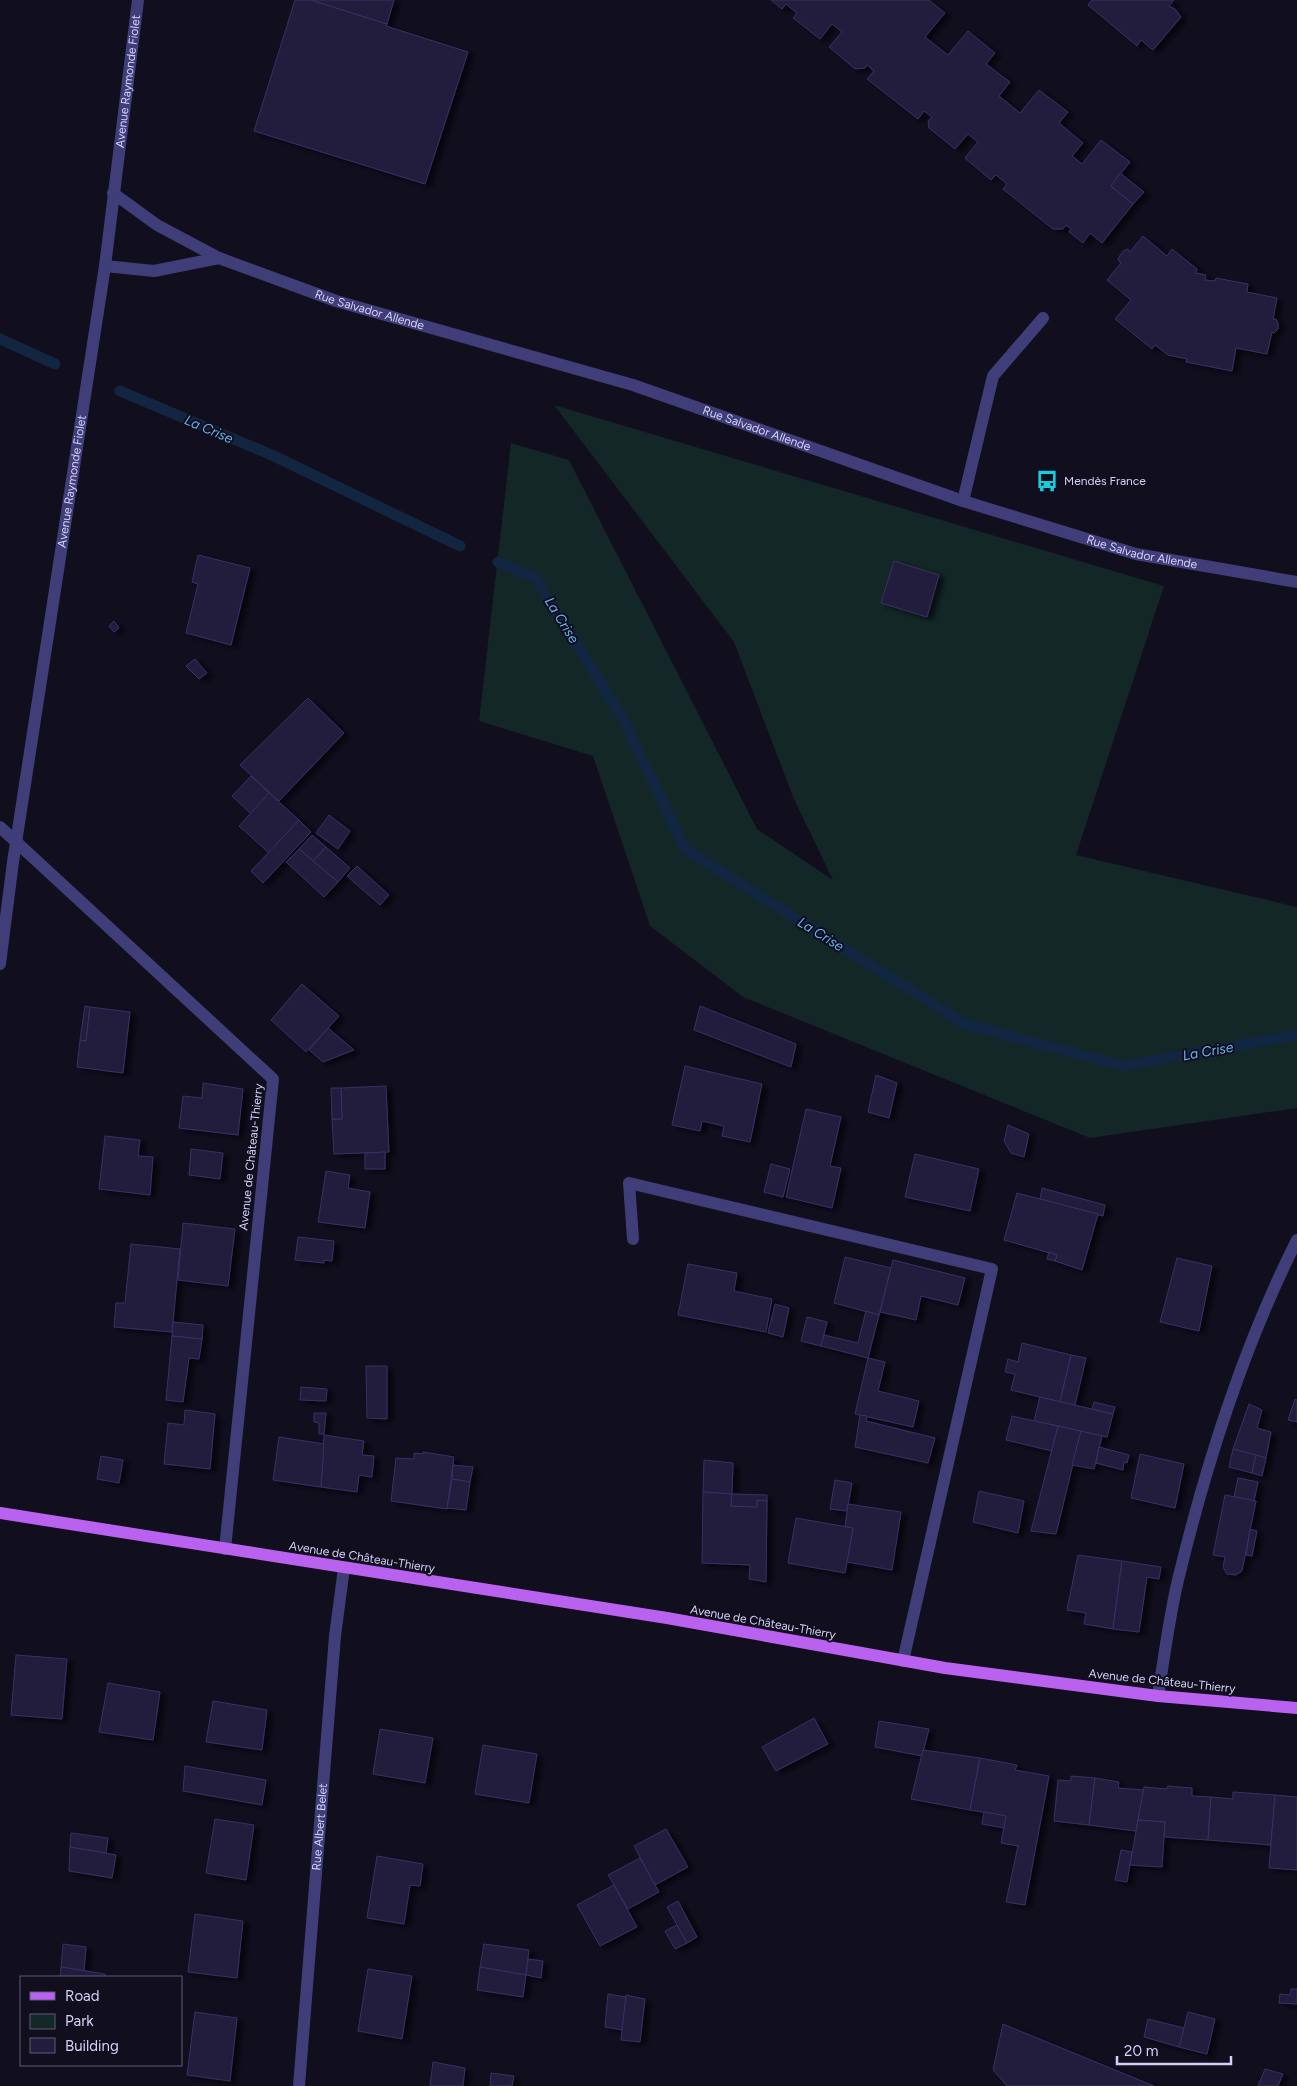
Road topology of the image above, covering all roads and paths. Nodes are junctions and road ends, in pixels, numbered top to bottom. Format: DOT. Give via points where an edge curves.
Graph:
graph roads {
  1 [pos="138,0"];
  2 [pos="113,193"];
  3 [pos="219,258"];
  4 [pos="105,266"];
  5 [pos="1043,318"];
  6 [pos="963,501"];
  7 [pos="1297,582"];
  8 [pos="0,826"];
  9 [pos="16,842"];
  10 [pos="0,964"];
  11 [pos="633,1239"];
  12 [pos="1297,1240"];
  13 [pos="0,1513"];
  14 [pos="225,1548"];
  15 [pos="344,1568"];
  16 [pos="903,1662"];
  17 [pos="1158,1696"];
  18 [pos="1297,1708"];
  19 [pos="299,2086"];
  1 -- 2 [label="street, Avenue Raymonde Fiolet"];
  2 -- 3 [label="street, Rue Salvador Allende" via="157,225"];
  2 -- 4 [label="street, Avenue Raymonde Fiolet"];
  3 -- 4 [label="street" via="154,271"];
  3 -- 6 [label="street, Rue Salvador Allende" via="336,301 633,385"];
  4 -- 9 [label="street, Avenue Raymonde Fiolet"];
  5 -- 6 [label="street" via="993,376"];
  6 -- 7 [label="street, Rue Salvador Allende" via="1136,554"];
  8 -- 9 [label="street, Avenue de Château-Thierry"];
  9 -- 10 [label="street, Avenue Raymonde Fiolet"];
  9 -- 14 [label="street, Avenue de Château-Thierry" via="273,1079"];
  11 -- 16 [label="street" via="629,1183 992,1270"];
  12 -- 17 [label="street" via="1271,1292 1209,1461 1178,1582"];
  13 -- 14 [label="main road, Avenue de Château-Thierry"];
  14 -- 15 [label="main road, Avenue de Château-Thierry"];
  15 -- 16 [label="main road, Avenue de Château-Thierry" via="667,1618"];
  15 -- 19 [label="street, Rue Albert Belet" via="335,1636"];
  16 -- 17 [label="main road, Avenue de Château-Thierry"];
  17 -- 18 [label="main road, Avenue de Château-Thierry"];
}
